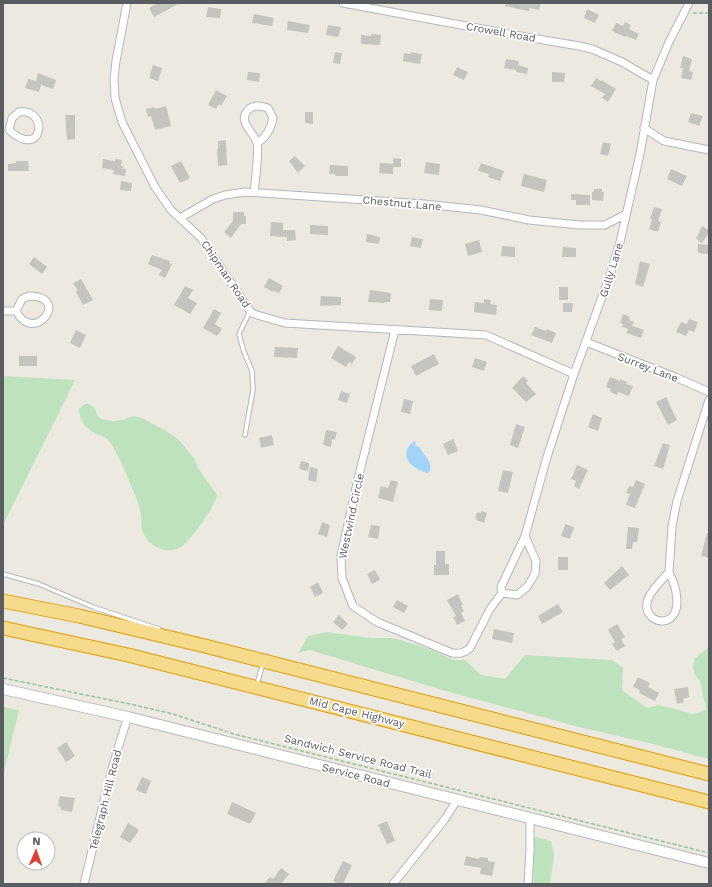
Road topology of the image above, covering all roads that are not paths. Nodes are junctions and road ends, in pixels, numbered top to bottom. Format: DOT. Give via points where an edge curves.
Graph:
graph roads {
  1 [pos="127,3"];
  2 [pos="344,3"];
  3 [pos="689,3"];
  4 [pos="653,80"];
  5 [pos="644,128"];
  6 [pos="6,132"];
  7 [pos="257,143"];
  8 [pos="709,150"];
  9 [pos="254,192"];
  10 [pos="626,214"];
  11 [pos="180,218"];
  12 [pos="3,311"];
  13 [pos="16,311"];
  14 [pos="250,311"];
  15 [pos="395,330"];
  16 [pos="586,342"];
  17 [pos="574,374"];
  18 [pos="709,392"];
  19 [pos="709,400"];
  20 [pos="245,435"];
  21 [pos="525,536"];
  22 [pos="669,572"];
  23 [pos="3,574"];
  24 [pos="502,593"];
  25 [pos="3,601"];
  26 [pos="3,628"];
  27 [pos="165,630"];
  28 [pos="172,633"];
  29 [pos="205,646"];
  30 [pos="264,660"];
  31 [pos="256,687"];
  32 [pos="3,689"];
  33 [pos="128,717"];
  34 [pos="709,774"];
  35 [pos="457,800"];
  36 [pos="709,802"];
  37 [pos="530,818"];
  38 [pos="709,863"];
  39 [pos="84,884"];
  40 [pos="393,884"];
  41 [pos="528,884"];
  1 -- 11 [label="street, Chipman Road" via="116,61 115,98 122,122 155,187"];
  2 -- 4 [label="street, Crowell Road" via="592,49 622,62"];
  3 -- 4 [label="street, Gully Lane"];
  4 -- 5 [label="street, Gully Lane"];
  5 -- 8 [label="street" via="664,141"];
  5 -- 10 [label="street, Gully Lane"];
  6 -- 6 [label="street" via="12,118 19,112 33,115 39,124 37,135 31,140 26,141"];
  7 -- 7 [label="street" via="245,121 247,111 256,106 268,108 273,118 269,132"];
  7 -- 9 [label="street"];
  9 -- 10 [label="street, Chestnut Lane" via="424,204 579,225 605,225"];
  9 -- 11 [label="street, Chestnut Lane" via="213,199"];
  10 -- 16 [label="street, Gully Lane" via="611,272"];
  11 -- 14 [label="street, Chipman Road" via="201,238"];
  12 -- 13 [label="street"];
  13 -- 13 [label="street" via="22,299 29,296 42,298 48,303 49,308 45,318 33,324 25,322"];
  14 -- 15 [label="street, Chipman Road" via="285,323"];
  14 -- 20 [label="lane" via="239,334 252,371 253,390"];
  15 -- 17 [label="street, Chipman Road" via="486,335"];
  15 -- 24 [label="street, Westwind Circle" via="341,556 342,578 353,606 377,622 460,654 470,648 490,609"];
  16 -- 17 [label="street, Gully Lane"];
  16 -- 18 [label="street, Surrey Lane" via="675,376"];
  17 -- 21 [label="street, Gully Lane"];
  19 -- 22 [label="street" via="677,501 672,526"];
  21 -- 24 [label="street, Gully Lane" via="500,587"];
  21 -- 24 [label="street" via="536,562 533,580 517,594"];
  22 -- 22 [label="street" via="677,594 676,608 669,620 659,622 650,614 647,604 650,595"];
  23 -- 27 [label="lane" via="40,584 93,607"];
  25 -- 29 [label="highway"];
  26 -- 31 [label="highway, Mid Cape Highway" via="121,653"];
  28 -- 29 [label="lane"];
  29 -- 30 [label="highway"];
  30 -- 31 [label="lane"];
  30 -- 34 [label="highway"];
  31 -- 36 [label="highway, Mid Cape Highway"];
  32 -- 33 [label="street, Service Road"];
  33 -- 35 [label="street, Service Road"];
  33 -- 39 [label="street, Telegraph Hill Road" via="107,786"];
  35 -- 37 [label="street, Service Road"];
  35 -- 40 [label="street"];
  37 -- 38 [label="street, Service Road"];
  37 -- 41 [label="street"];
}
